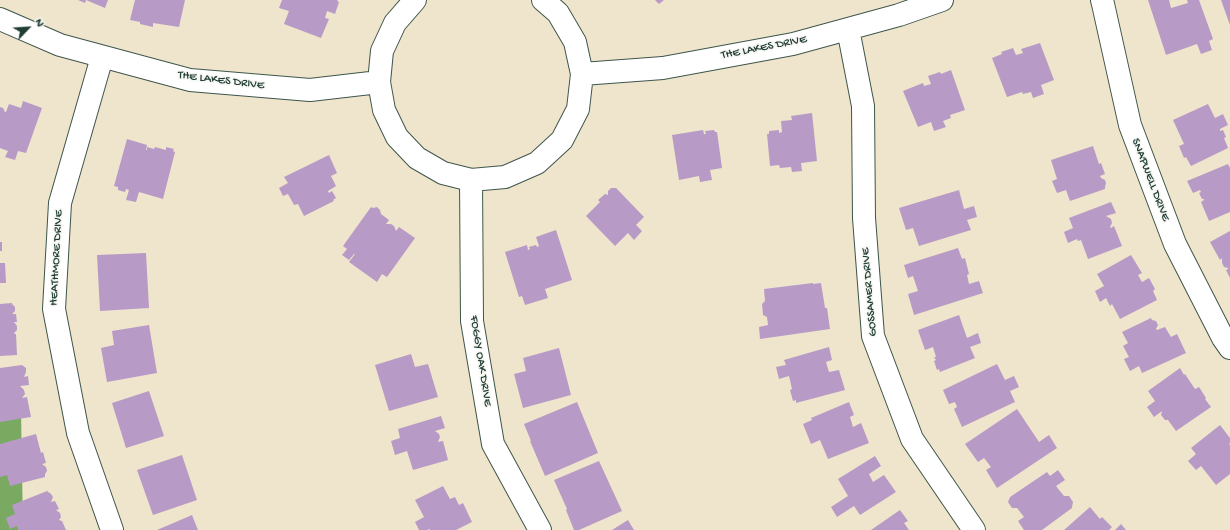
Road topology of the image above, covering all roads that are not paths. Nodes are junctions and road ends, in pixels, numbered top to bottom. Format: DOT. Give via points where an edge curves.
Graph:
graph roads {
  1 [pos="415,0"];
  2 [pos="543,0"];
  3 [pos="942,0"];
  4 [pos="1102,0"];
  5 [pos="0,19"];
  6 [pos="848,29"];
  7 [pos="102,57"];
  8 [pos="582,74"];
  9 [pos="379,82"];
  10 [pos="471,180"];
  11 [pos="1230,348"];
  12 [pos="112,530"];
  13 [pos="540,530"];
  14 [pos="974,530"];
  1 -- 9 [label="street" via="395,23 385,44"];
  2 -- 8 [label="street" via="558,13 575,42"];
  3 -- 6 [label="street, THE LAKES DRIVE"];
  4 -- 11 [label="street, SNAPWELL DRIVE" via="1130,125 1175,244"];
  5 -- 7 [label="street, THE LAKES DRIVE" via="60,45"];
  6 -- 8 [label="street, THE LAKES DRIVE" via="793,44 663,68"];
  6 -- 14 [label="street, GOSSAMER DRIVE" via="863,106 864,218 873,336 912,439"];
  7 -- 9 [label="street, THE LAKES DRIVE" via="190,80 310,90"];
  7 -- 12 [label="street, HEATHMORE DRIVE" via="60,203 54,309 78,433"];
  8 -- 10 [label="street" via="578,109 562,140 537,163 505,177"];
  9 -- 10 [label="street" via="384,110 397,137 412,153 443,173"];
  10 -- 13 [label="street, FOGGY OAK DRIVE" via="472,321 493,444"];
}
